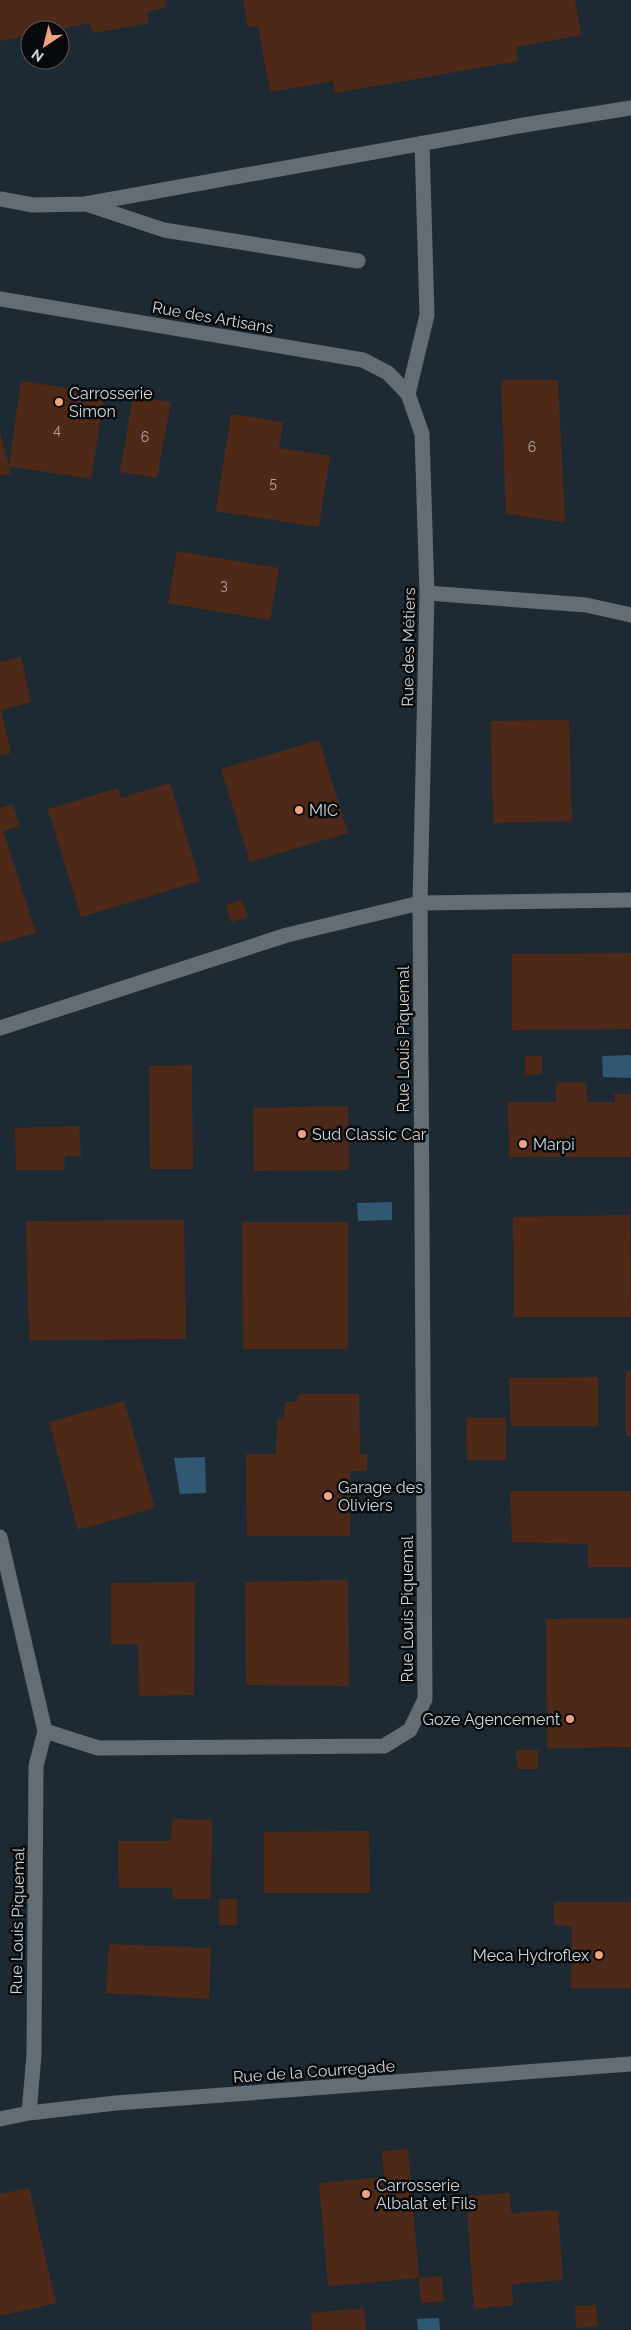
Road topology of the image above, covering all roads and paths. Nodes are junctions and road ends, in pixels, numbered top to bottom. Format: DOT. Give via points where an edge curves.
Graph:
graph roads {
  1 [pos="631,108"];
  2 [pos="422,143"];
  3 [pos="0,200"];
  4 [pos="85,204"];
  5 [pos="358,261"];
  6 [pos="0,299"];
  7 [pos="408,394"];
  8 [pos="427,593"];
  9 [pos="631,615"];
  10 [pos="631,900"];
  11 [pos="420,903"];
  12 [pos="0,1028"];
  13 [pos="0,1537"];
  14 [pos="45,1731"];
  15 [pos="631,2064"];
  16 [pos="29,2113"];
  17 [pos="0,2120"];
  1 -- 2 [label="street"];
  2 -- 4 [label="street"];
  2 -- 7 [label="street" via="428,315"];
  3 -- 4 [label="street" via="33,205"];
  4 -- 5 [label="street" via="164,230"];
  6 -- 7 [label="street, Rue des Artisans" via="363,360 388,372"];
  7 -- 8 [label="street, Rue des Métiers" via="422,434"];
  8 -- 9 [label="street" via="586,605"];
  8 -- 11 [label="street, Rue des Métiers"];
  10 -- 11 [label="street"];
  11 -- 12 [label="street" via="287,935"];
  11 -- 14 [label="street, Rue Louis Piquemal" via="424,1699 410,1730 384,1746 98,1748"];
  13 -- 14 [label="street, Rue Louis Piquemal"];
  14 -- 16 [label="street, Rue Louis Piquemal" via="36,1766 34,2055"];
  15 -- 16 [label="street, Rue de la Courregade" via="116,2103"];
  16 -- 17 [label="street, Rue de la Courregade"];
}
